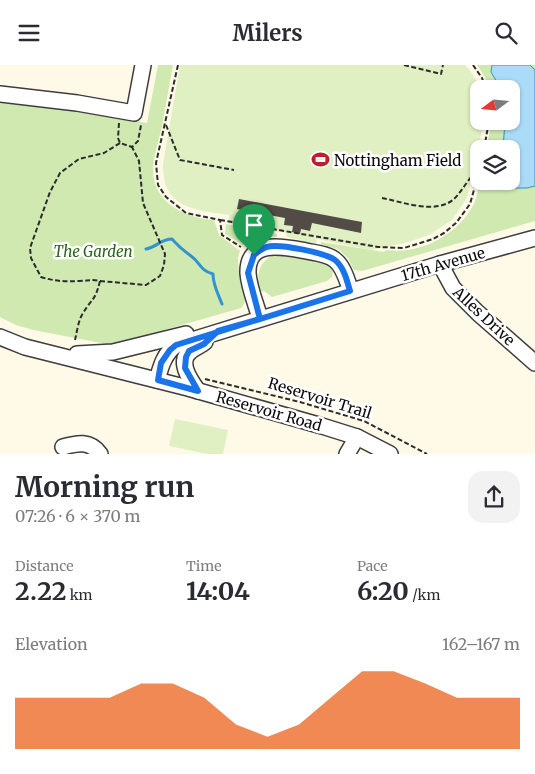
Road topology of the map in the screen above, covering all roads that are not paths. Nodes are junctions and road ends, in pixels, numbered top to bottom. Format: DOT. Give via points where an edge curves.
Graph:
graph roads {
  1 [pos="143,65"];
  2 [pos="0,95"];
  3 [pos="535,238"];
  4 [pos="440,264"];
  5 [pos="350,291"];
  6 [pos="260,319"];
  7 [pos="218,331"];
  8 [pos="0,337"];
  9 [pos="57,355"];
  10 [pos="535,363"];
  11 [pos="158,380"];
  12 [pos="200,385"];
  13 [pos="357,437"];
  14 [pos="63,447"];
  15 [pos="100,454"];
  16 [pos="347,454"];
  17 [pos="390,454"];
  1 -- 2 [label="street" via="134,113"];
  3 -- 4 [label="street, 17th Avenue"];
  4 -- 5 [label="street, 17th Avenue"];
  4 -- 10 [label="street, Alles Drive" via="453,288"];
  5 -- 6 [label="street, 17th Avenue"];
  5 -- 6 [label="street" via="341,267 327,255 276,245 268,247 254,255 248,273"];
  6 -- 7 [label="street, 17th Avenue"];
  7 -- 9 [label="street" via="199,331 107,353"];
  7 -- 11 [label="street, 17th Avenue" via="176,345 161,363"];
  7 -- 12 [label="street" via="204,344 189,351 186,357 185,368"];
  8 -- 9 [label="street, Reservoir Road"];
  9 -- 11 [label="street, Reservoir Road"];
  11 -- 12 [label="street, Reservoir Road"];
  12 -- 13 [label="street, Reservoir Road"];
  13 -- 16 [label="street"];
  13 -- 17 [label="street, Reservoir Road"];
  14 -- 15 [label="street" via="83,443 91,445"];
}
